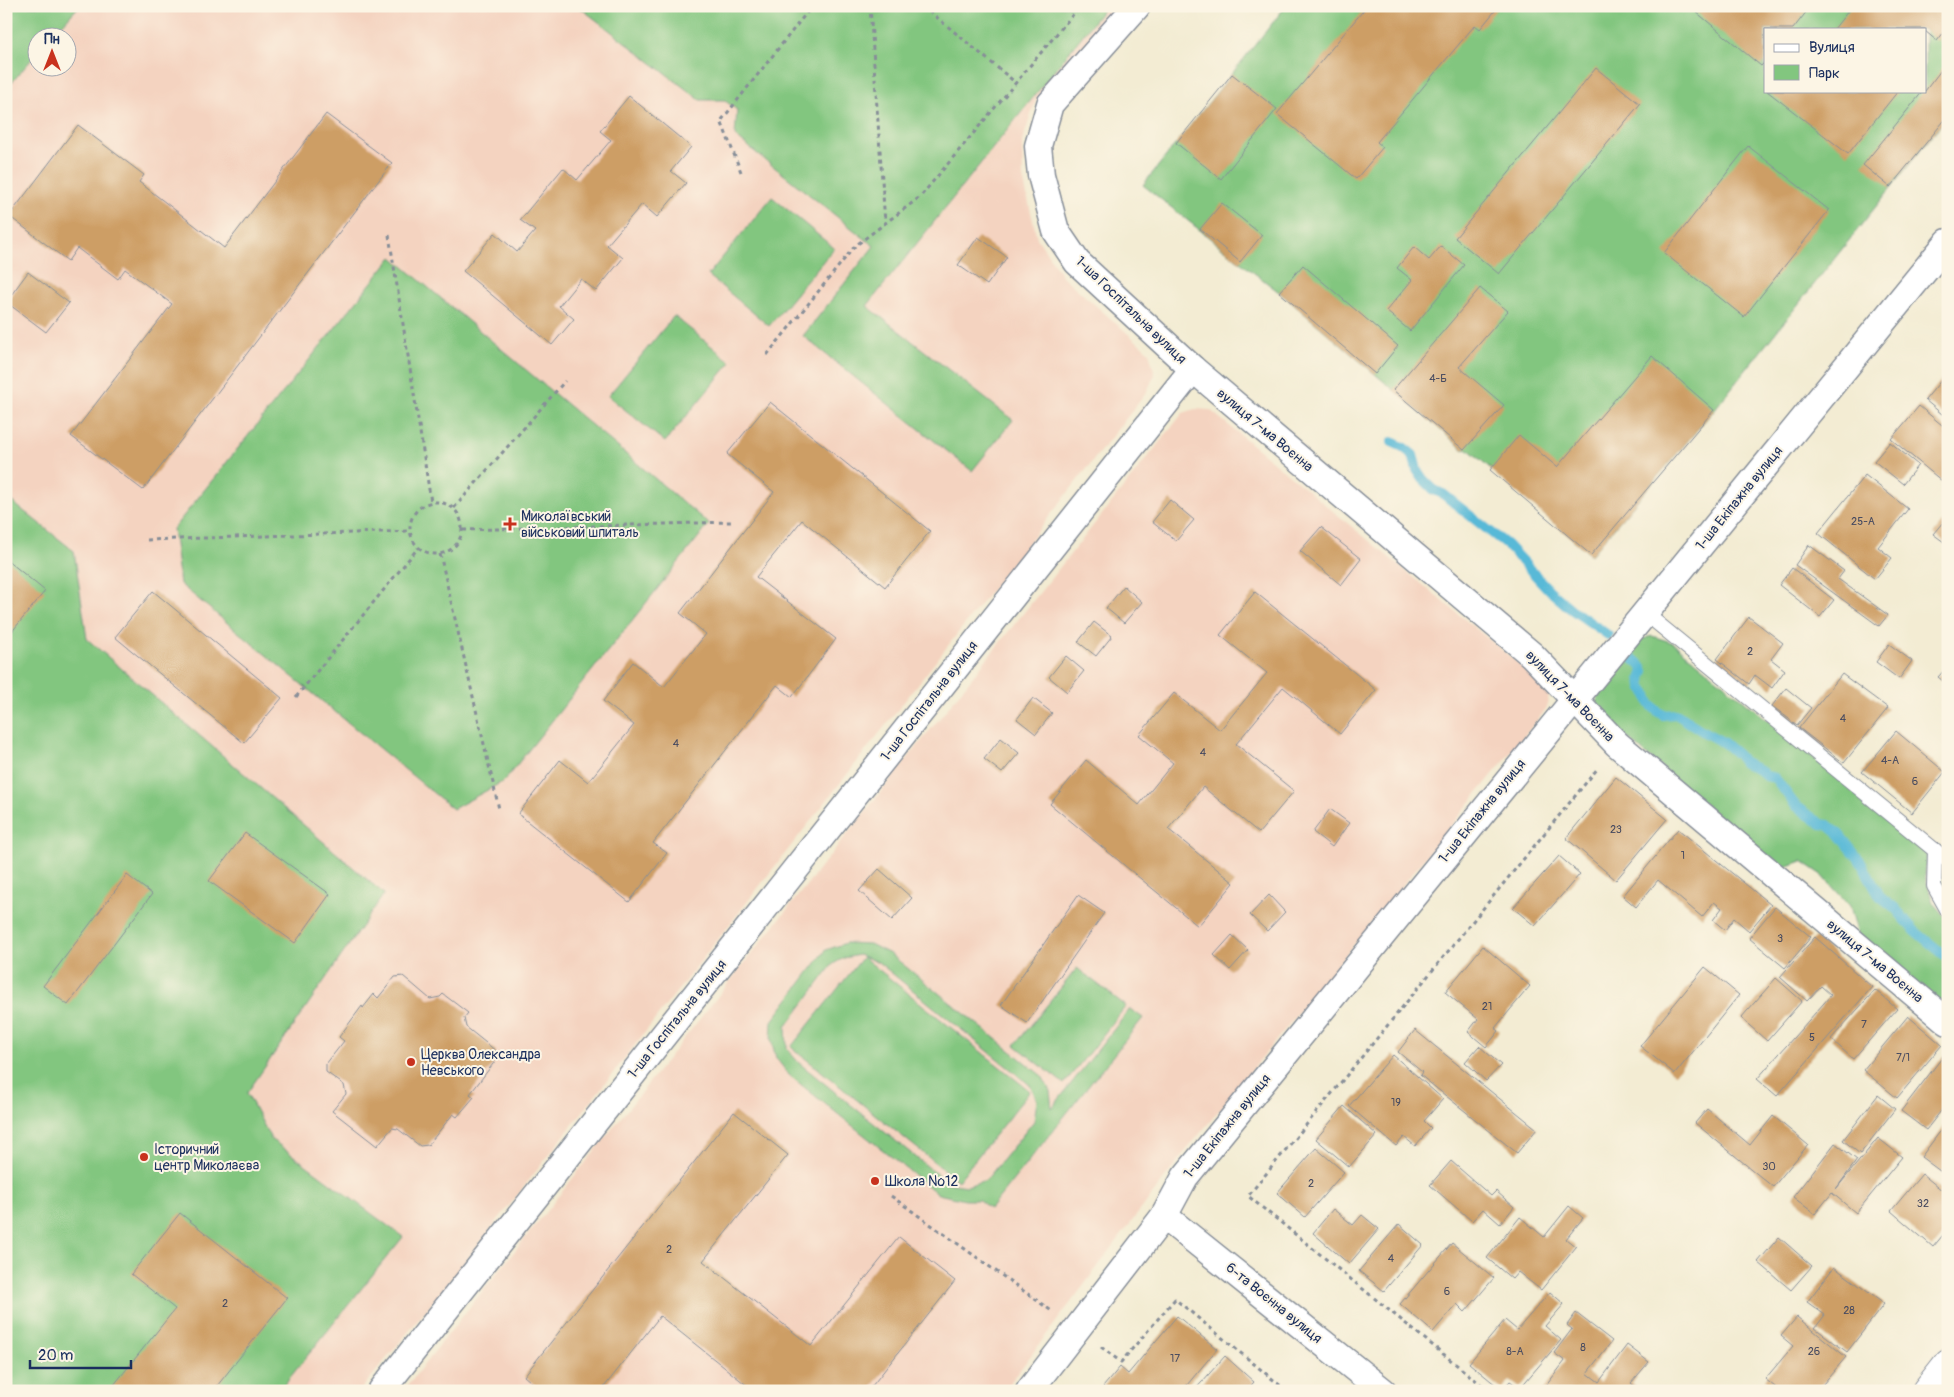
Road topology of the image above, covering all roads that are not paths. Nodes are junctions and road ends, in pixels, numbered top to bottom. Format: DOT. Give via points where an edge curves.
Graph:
graph roads {
  1 [pos="1137,6"];
  2 [pos="1948,242"];
  3 [pos="1193,369"];
  4 [pos="1646,612"];
  5 [pos="1574,698"];
  6 [pos="1934,850"];
  7 [pos="1948,861"];
  8 [pos="1948,911"];
  9 [pos="1948,1022"];
  10 [pos="1164,1216"];
  11 [pos="1948,1364"];
  12 [pos="381,1391"];
  13 [pos="1029,1391"];
  14 [pos="1383,1391"];
  15 [pos="1926,1391"];
  1 -- 3 [label="street, 1-ша Госпітальна вулиця" via="1050,104 1038,146 1041,175 1056,231 1077,262"];
  2 -- 4 [label="street, 1-ша Екіпажна вулиця"];
  3 -- 5 [label="street, вулиця 7-ма Воєнна" via="1532,655"];
  3 -- 12 [label="street, 1-ша Госпітальна вулиця"];
  4 -- 5 [label="street, 1-ша Екіпажна вулиця"];
  4 -- 6 [label="lane"];
  5 -- 9 [label="street, вулиця 7-ма Воєнна" via="1618,744"];
  5 -- 10 [label="street, 1-ша Екіпажна вулиця" via="1185,1177"];
  6 -- 7 [label="lane"];
  6 -- 8 [label="lane" via="1934,886"];
  10 -- 13 [label="street, 1-ша Екіпажна вулиця"];
  10 -- 14 [label="street, 6-та Воєнна вулиця"];
  11 -- 15 [label="street"];
}
